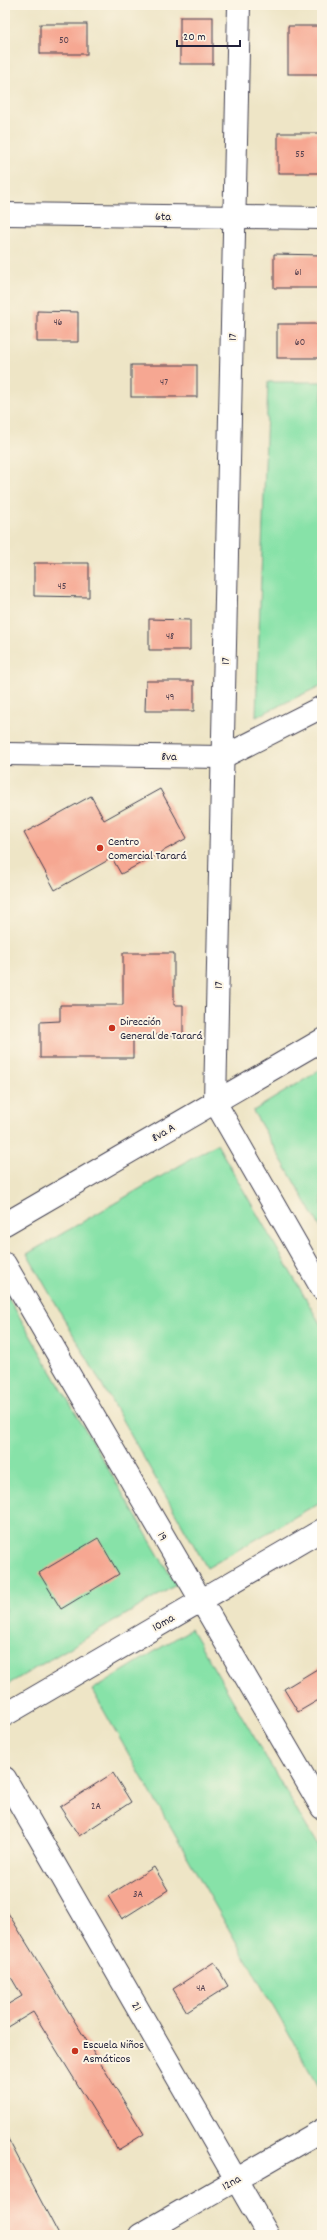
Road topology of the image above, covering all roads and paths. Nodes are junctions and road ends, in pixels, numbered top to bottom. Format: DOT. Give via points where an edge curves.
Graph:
graph roads {
  1 [pos="239,5"];
  2 [pos="5,214"];
  3 [pos="235,217"];
  4 [pos="322,218"];
  5 [pos="322,707"];
  6 [pos="5,754"];
  7 [pos="223,757"];
  8 [pos="322,1040"];
  9 [pos="215,1102"];
  10 [pos="5,1224"];
  11 [pos="5,1264"];
  12 [pos="322,1289"];
  13 [pos="322,1530"];
  14 [pos="201,1600"];
  15 [pos="5,1715"];
  16 [pos="5,1778"];
  17 [pos="322,1808"];
  18 [pos="322,2130"];
  19 [pos="236,2179"];
  20 [pos="140,2235"];
  21 [pos="268,2235"];
  1 -- 3 [label="street, 17"];
  2 -- 3 [label="street, 6ta"];
  3 -- 4 [label="street, 6ta"];
  3 -- 7 [label="street, 17"];
  5 -- 7 [label="street, 8va"];
  6 -- 7 [label="street, 8va"];
  7 -- 9 [label="street, 17"];
  8 -- 9 [label="street, 8va A"];
  9 -- 10 [label="street, 8va A"];
  9 -- 12 [label="street"];
  11 -- 14 [label="street, 19"];
  13 -- 14 [label="street, 10ma"];
  14 -- 15 [label="street, 10ma"];
  14 -- 17 [label="street, 19"];
  16 -- 19 [label="street, 21"];
  18 -- 19 [label="street, 12na"];
  19 -- 20 [label="street, 12na"];
  19 -- 21 [label="street, 21"];
}
